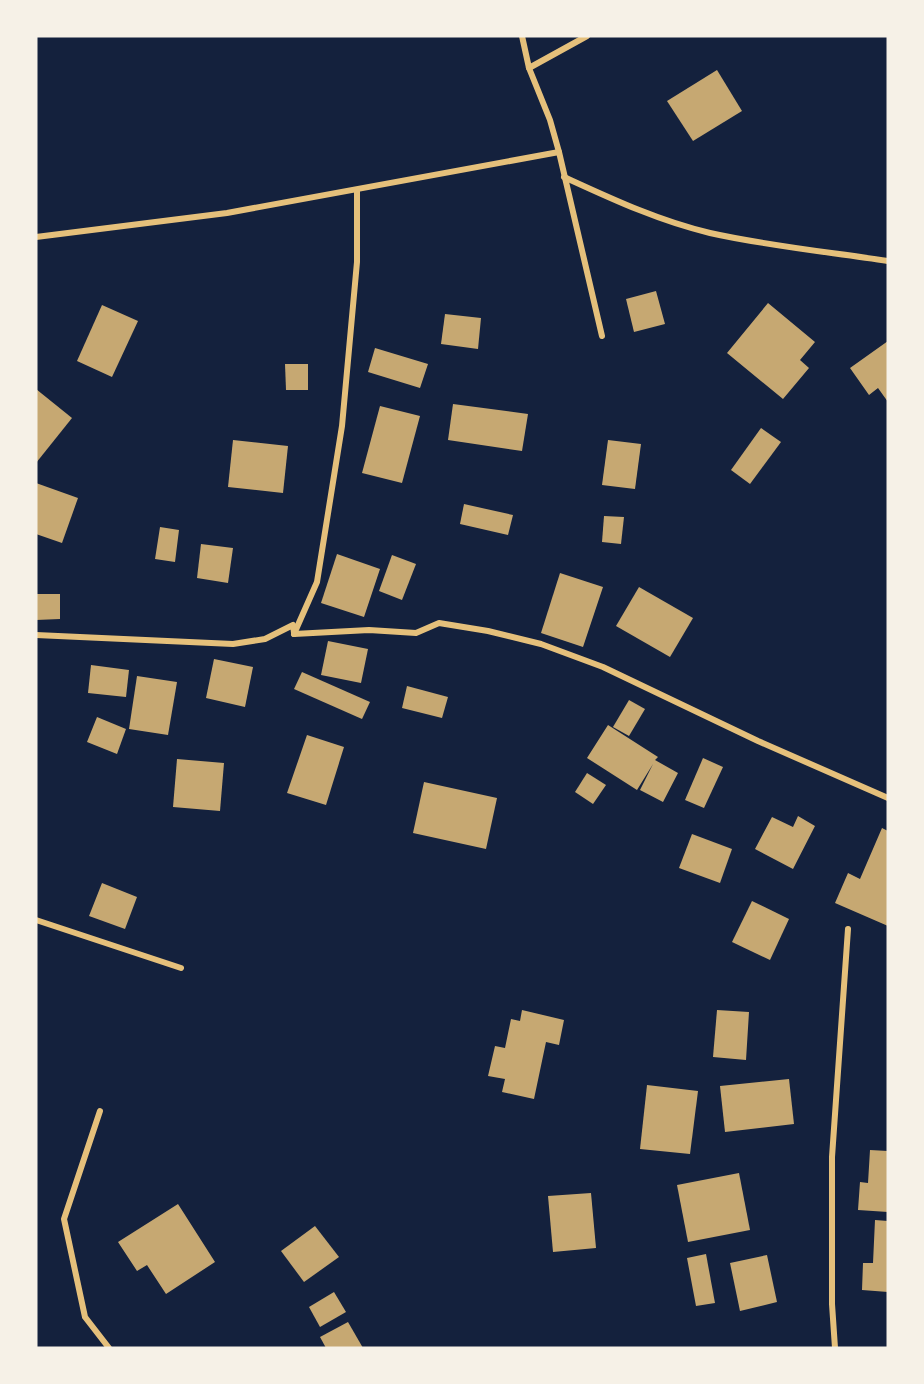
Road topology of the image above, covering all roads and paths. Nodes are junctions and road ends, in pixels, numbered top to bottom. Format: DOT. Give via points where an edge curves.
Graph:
graph roads {
  1 [pos="522,36"];
  2 [pos="587,36"];
  3 [pos="530,68"];
  4 [pos="559,152"];
  5 [pos="564,177"];
  6 [pos="357,190"];
  7 [pos="36,237"];
  8 [pos="888,261"];
  9 [pos="602,336"];
  10 [pos="294,634"];
  11 [pos="36,635"];
  12 [pos="888,798"];
  13 [pos="36,920"];
  14 [pos="848,929"];
  15 [pos="181,968"];
  16 [pos="100,1111"];
  17 [pos="109,1348"];
  18 [pos="835,1348"];
  1 -- 3 [label="street"];
  2 -- 3 [label="street"];
  3 -- 4 [label="street"];
  4 -- 5 [label="street"];
  4 -- 6 [label="street"];
  5 -- 8 [label="street" via="654,216 711,233"];
  5 -- 9 [label="street"];
  6 -- 7 [label="street" via="228,213"];
  6 -- 10 [label="street" via="357,262 342,426 317,582"];
  10 -- 11 [label="street" via="293,625 265,639 233,644"];
  10 -- 12 [label="street" via="369,630 416,633 439,623 541,644 603,667"];
  13 -- 15 [label="street"];
  14 -- 18 [label="street" via="831,1157"];
  16 -- 17 [label="street" via="64,1219 85,1317"];
}
